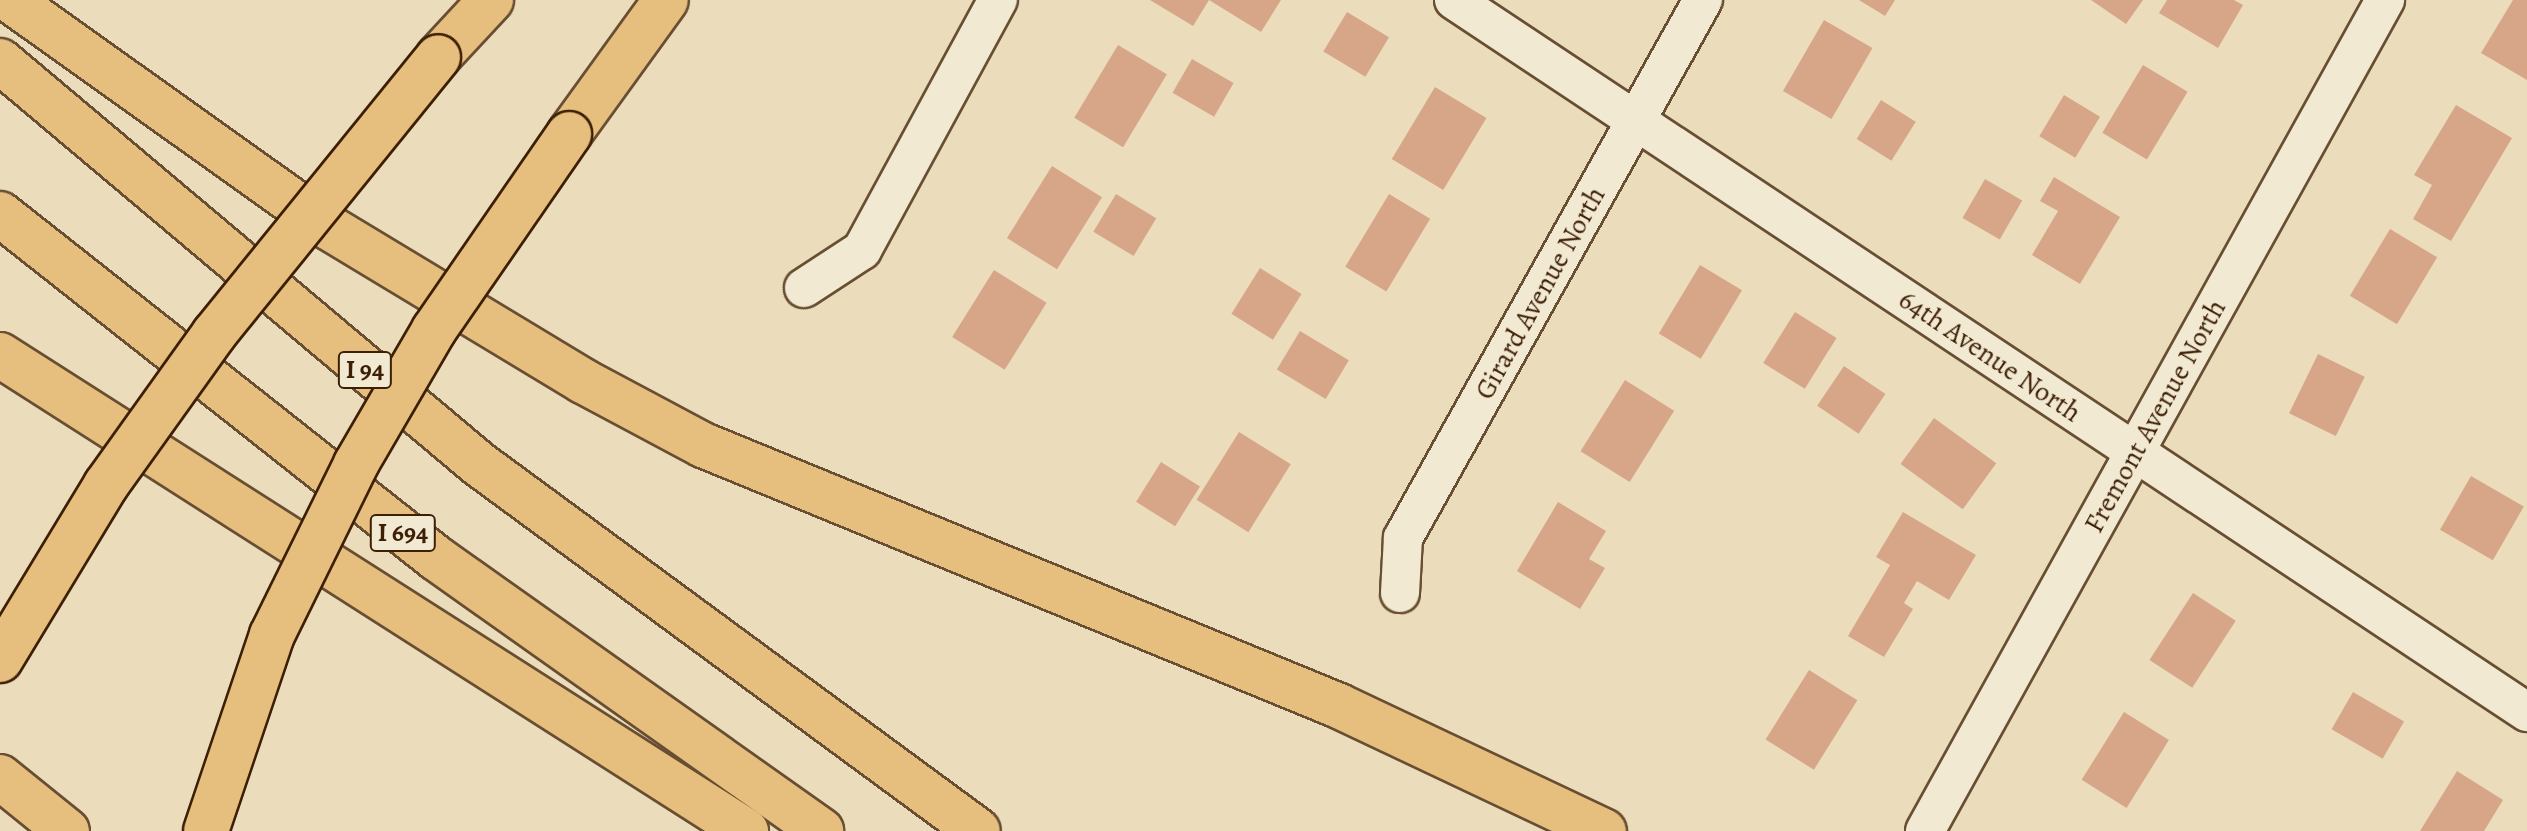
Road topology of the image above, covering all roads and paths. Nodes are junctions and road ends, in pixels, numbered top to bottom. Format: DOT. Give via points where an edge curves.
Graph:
graph roads {
  1 [pos="10,0"];
  2 [pos="491,0"];
  3 [pos="666,0"];
  4 [pos="998,0"];
  5 [pos="1454,0"];
  6 [pos="1703,0"];
  7 [pos="2385,0"];
  8 [pos="0,61"];
  9 [pos="1635,121"];
  10 [pos="0,214"];
  11 [pos="804,288"];
  12 [pos="0,355"];
  13 [pos="2135,452"];
  14 [pos="1400,593"];
  15 [pos="0,660"];
  16 [pos="745,661"];
  17 [pos="2527,712"];
  18 [pos="0,777"];
  19 [pos="67,831"];
  20 [pos="206,831"];
  21 [pos="746,831"];
  22 [pos="821,831"];
  23 [pos="978,831"];
  24 [pos="1010,831"];
  25 [pos="1604,831"];
  26 [pos="1925,831"];
  1 -- 25 [label="highway" via="328,227 678,431 1339,706"];
  2 -- 15 [label="highway, bridge" via="438,57 214,334 106,485"];
  3 -- 20 [label="highway, bridge" via="442,317 356,464 272,635"];
  4 -- 11 [label="street" via="862,250"];
  5 -- 9 [label="street, 64th Avenue North"];
  6 -- 9 [label="street, Girard Avenue North"];
  7 -- 13 [label="street, Fremont Avenue North"];
  8 -- 16 [label="highway, I 94" via="479,464"];
  9 -- 13 [label="street, 64th Avenue North"];
  9 -- 14 [label="street, Girard Avenue North" via="1403,538"];
  10 -- 22 [label="highway, I 694" via="436,558"];
  12 -- 21 [label="highway"];
  13 -- 17 [label="street, 64th Avenue North"];
  13 -- 26 [label="street, Fremont Avenue North"];
  16 -- 23 [label="highway, I 94"];
  16 -- 24 [label="highway"];
  18 -- 19 [label="highway"];
}
